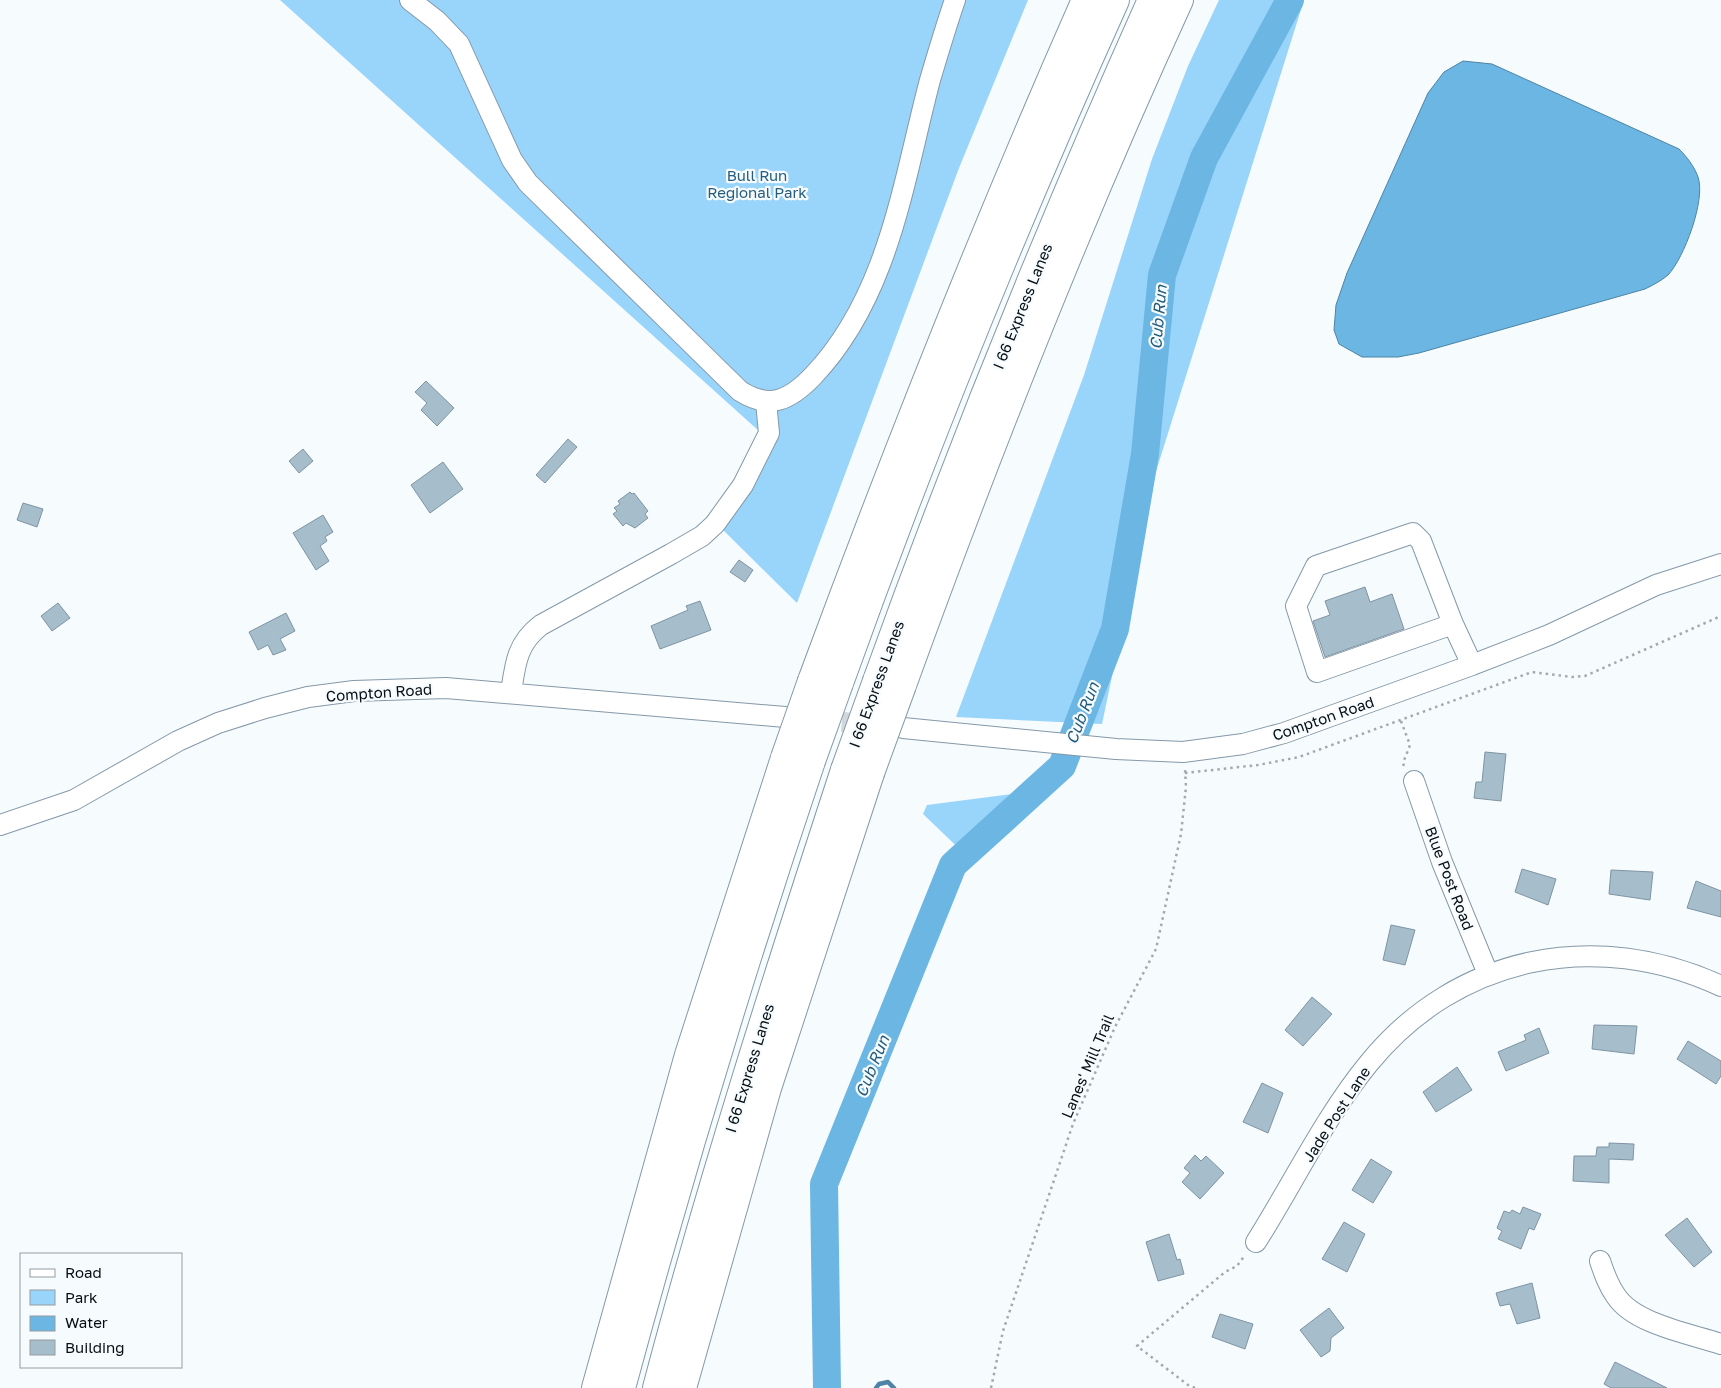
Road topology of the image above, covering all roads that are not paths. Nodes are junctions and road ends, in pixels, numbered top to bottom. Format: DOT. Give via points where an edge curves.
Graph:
graph roads {
  1 [pos="410,0"];
  2 [pos="955,0"];
  3 [pos="1086,0"];
  4 [pos="1115,0"];
  5 [pos="1152,0"];
  6 [pos="1179,0"];
  7 [pos="766,402"];
  8 [pos="1721,564"];
  9 [pos="1453,624"];
  10 [pos="1472,665"];
  11 [pos="825,682"];
  12 [pos="890,683"];
  13 [pos="511,693"];
  14 [pos="785,717"];
  15 [pos="902,728"];
  16 [pos="798,760"];
  17 [pos="857,772"];
  18 [pos="1414,781"];
  19 [pos="0,825"];
  20 [pos="1488,974"];
  21 [pos="1721,986"];
  22 [pos="1256,1242"];
  23 [pos="1600,1261"];
  24 [pos="1721,1344"];
  25 [pos="596,1388"];
  26 [pos="621,1388"];
  27 [pos="657,1388"];
  28 [pos="682,1388"];
  1 -- 7 [label="street" via="459,44 512,160 528,183 740,390"];
  2 -- 7 [label="street" via="931,78 894,225 865,302 838,348 807,383 784,398"];
  3 -- 11 [label="highway" via="930,368"];
  4 -- 11 [label="highway" via="968,338 890,540"];
  5 -- 12 [label="highway, I 66 Express Lanes" via="1033,277 924,553"];
  6 -- 12 [label="highway" via="1110,154 956,534"];
  7 -- 13 [label="street" via="769,433 743,485 715,524 672,554 528,635 519,654"];
  8 -- 10 [label="street, Compton Road" via="1656,585 1549,635"];
  9 -- 9 [label="street" via="1421,542 1413,533 1316,566 1296,606 1317,672"];
  9 -- 10 [label="street"];
  10 -- 15 [label="street, Compton Road" via="1284,733 1243,744 1183,752 1116,749"];
  11 -- 16 [label="highway, bridge"];
  12 -- 17 [label="highway, bridge"];
  13 -- 14 [label="street, Compton Road"];
  13 -- 19 [label="street, Compton Road" via="388,688 308,697 218,723 178,740 74,800"];
  16 -- 25 [label="highway" via="689,1055"];
  16 -- 26 [label="highway"];
  17 -- 27 [label="highway, I 66 Express Lanes" via="751,1059"];
  17 -- 28 [label="highway"];
  18 -- 20 [label="street, Blue Post Road" via="1442,862"];
  20 -- 21 [label="street, Jade Post Lane" via="1514,965 1588,955 1662,964"];
  20 -- 22 [label="street, Jade Post Lane" via="1463,985 1427,1008 1369,1062 1344,1097"];
  23 -- 24 [label="street" via="1616,1298 1626,1307 1660,1324"];
}
